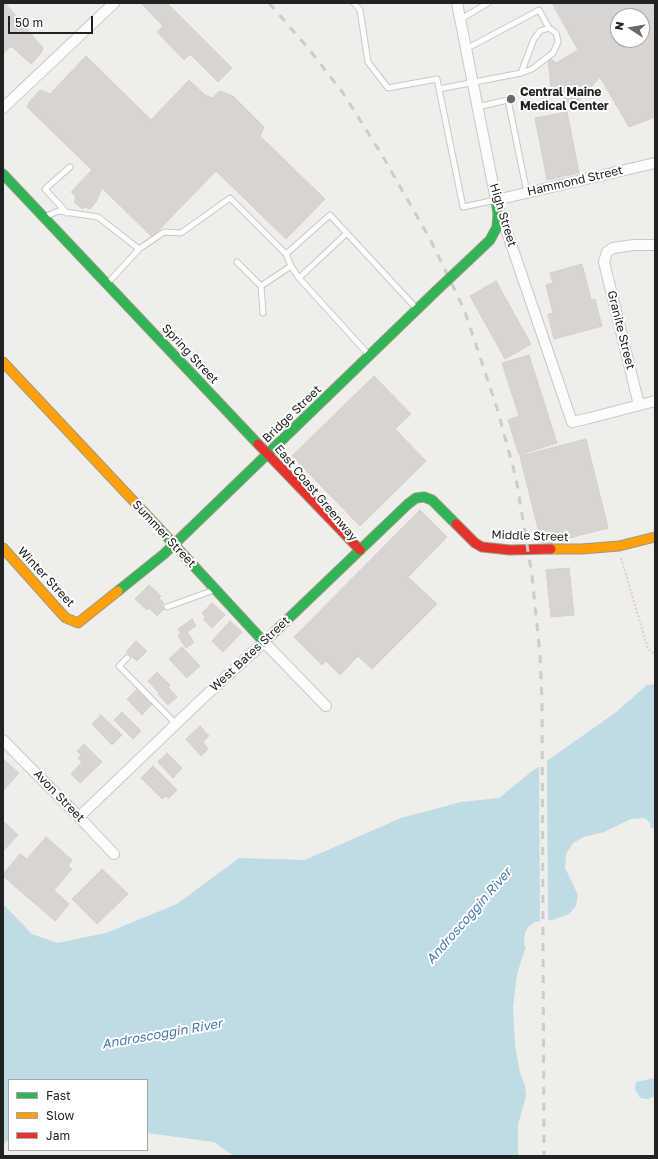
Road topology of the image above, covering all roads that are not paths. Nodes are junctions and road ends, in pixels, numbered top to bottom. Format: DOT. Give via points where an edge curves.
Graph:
graph roads {
  1 [pos="114,3"];
  2 [pos="354,3"];
  3 [pos="457,3"];
  4 [pos="488,3"];
  5 [pos="479,5"];
  6 [pos="460,19"];
  7 [pos="549,28"];
  8 [pos="466,49"];
  9 [pos="521,73"];
  10 [pos="473,82"];
  11 [pos="439,89"];
  12 [pos="477,107"];
  13 [pos="3,108"];
  14 [pos="655,163"];
  15 [pos="70,167"];
  16 [pos="3,174"];
  17 [pos="528,193"];
  18 [pos="496,200"];
  19 [pos="68,212"];
  20 [pos="44,217"];
  21 [pos="347,233"];
  22 [pos="655,245"];
  23 [pos="139,249"];
  24 [pos="286,254"];
  25 [pos="237,262"];
  26 [pos="291,266"];
  27 [pos="299,278"];
  28 [pos="106,284"];
  29 [pos="260,286"];
  30 [pos="417,309"];
  31 [pos="263,313"];
  32 [pos="369,355"];
  33 [pos="3,362"];
  34 [pos="655,401"];
  35 [pos="639,405"];
  36 [pos="268,453"];
  37 [pos="424,497"];
  38 [pos="655,537"];
  39 [pos="175,544"];
  40 [pos="3,548"];
  41 [pos="360,550"];
  42 [pos="215,590"];
  43 [pos="167,607"];
  44 [pos="72,620"];
  45 [pos="264,642"];
  46 [pos="128,658"];
  47 [pos="326,706"];
  48 [pos="176,724"];
  49 [pos="3,740"];
  50 [pos="79,817"];
  51 [pos="114,854"];
  1 -- 13 [label="street"];
  2 -- 11 [label="lane" via="360,10 368,62 388,88 437,79"];
  3 -- 6 [label="street, High Street"];
  4 -- 5 [label="lane"];
  5 -- 6 [label="lane"];
  6 -- 8 [label="street, High Street"];
  7 -- 8 [label="lane" via="539,10"];
  7 -- 9 [label="lane" via="540,31 534,39"];
  7 -- 9 [label="lane" via="556,33 558,42 553,53 532,69"];
  8 -- 10 [label="street, High Street"];
  9 -- 10 [label="lane"];
  10 -- 11 [label="lane"];
  10 -- 12 [label="street, High Street"];
  11 -- 18 [label="lane" via="463,207"];
  12 -- 17 [label="lane" via="508,100"];
  12 -- 18 [label="street, High Street"];
  14 -- 17 [label="street, Hammond Street"];
  15 -- 19 [label="lane" via="45,189"];
  16 -- 20 [label="street, Spring Street"];
  17 -- 18 [label="street, Hammond Street"];
  18 -- 30 [label="street, Bridge Street, bridge" via="497,227 490,240"];
  18 -- 35 [label="street, High Street" via="572,422"];
  19 -- 20 [label="lane" via="58,211"];
  19 -- 23 [label="lane" via="98,217"];
  20 -- 28 [label="street, Spring Street"];
  21 -- 24 [label="lane" via="330,215"];
  21 -- 27 [label="lane"];
  21 -- 30 [label="lane"];
  22 -- 35 [label="street, Granite Street" via="613,248 606,254 604,262"];
  23 -- 24 [label="lane" via="164,232 180,233 230,198"];
  23 -- 28 [label="lane"];
  24 -- 26 [label="lane"];
  25 -- 29 [label="lane"];
  26 -- 27 [label="lane"];
  26 -- 29 [label="lane"];
  27 -- 32 [label="lane"];
  28 -- 36 [label="street, Spring Street"];
  29 -- 31 [label="lane"];
  30 -- 32 [label="street, Bridge Street"];
  32 -- 36 [label="street, Bridge Street"];
  33 -- 39 [label="street, Summer Street"];
  34 -- 35 [label="street"];
  36 -- 39 [label="street, Bridge Street"];
  36 -- 41 [label="street, Spring Street"];
  37 -- 38 [label="street, Middle Street" via="432,500 482,547 510,550 582,549 617,546"];
  37 -- 41 [label="street, West Bates Street" via="416,498 408,504"];
  39 -- 42 [label="street, Summer Street"];
  39 -- 44 [label="street, Bridge Street" via="84,619 78,622"];
  40 -- 44 [label="street, Winter Street" via="48,600"];
  41 -- 45 [label="street, West Bates Street"];
  42 -- 43 [label="lane"];
  42 -- 45 [label="street, Summer Street"];
  45 -- 47 [label="street, Summer Street"];
  45 -- 48 [label="street, West Bates Street"];
  46 -- 48 [label="lane" via="119,666"];
  48 -- 50 [label="street, West Bates Street"];
  49 -- 50 [label="street, Avon Street"];
  50 -- 51 [label="street, Avon Street"];
}
